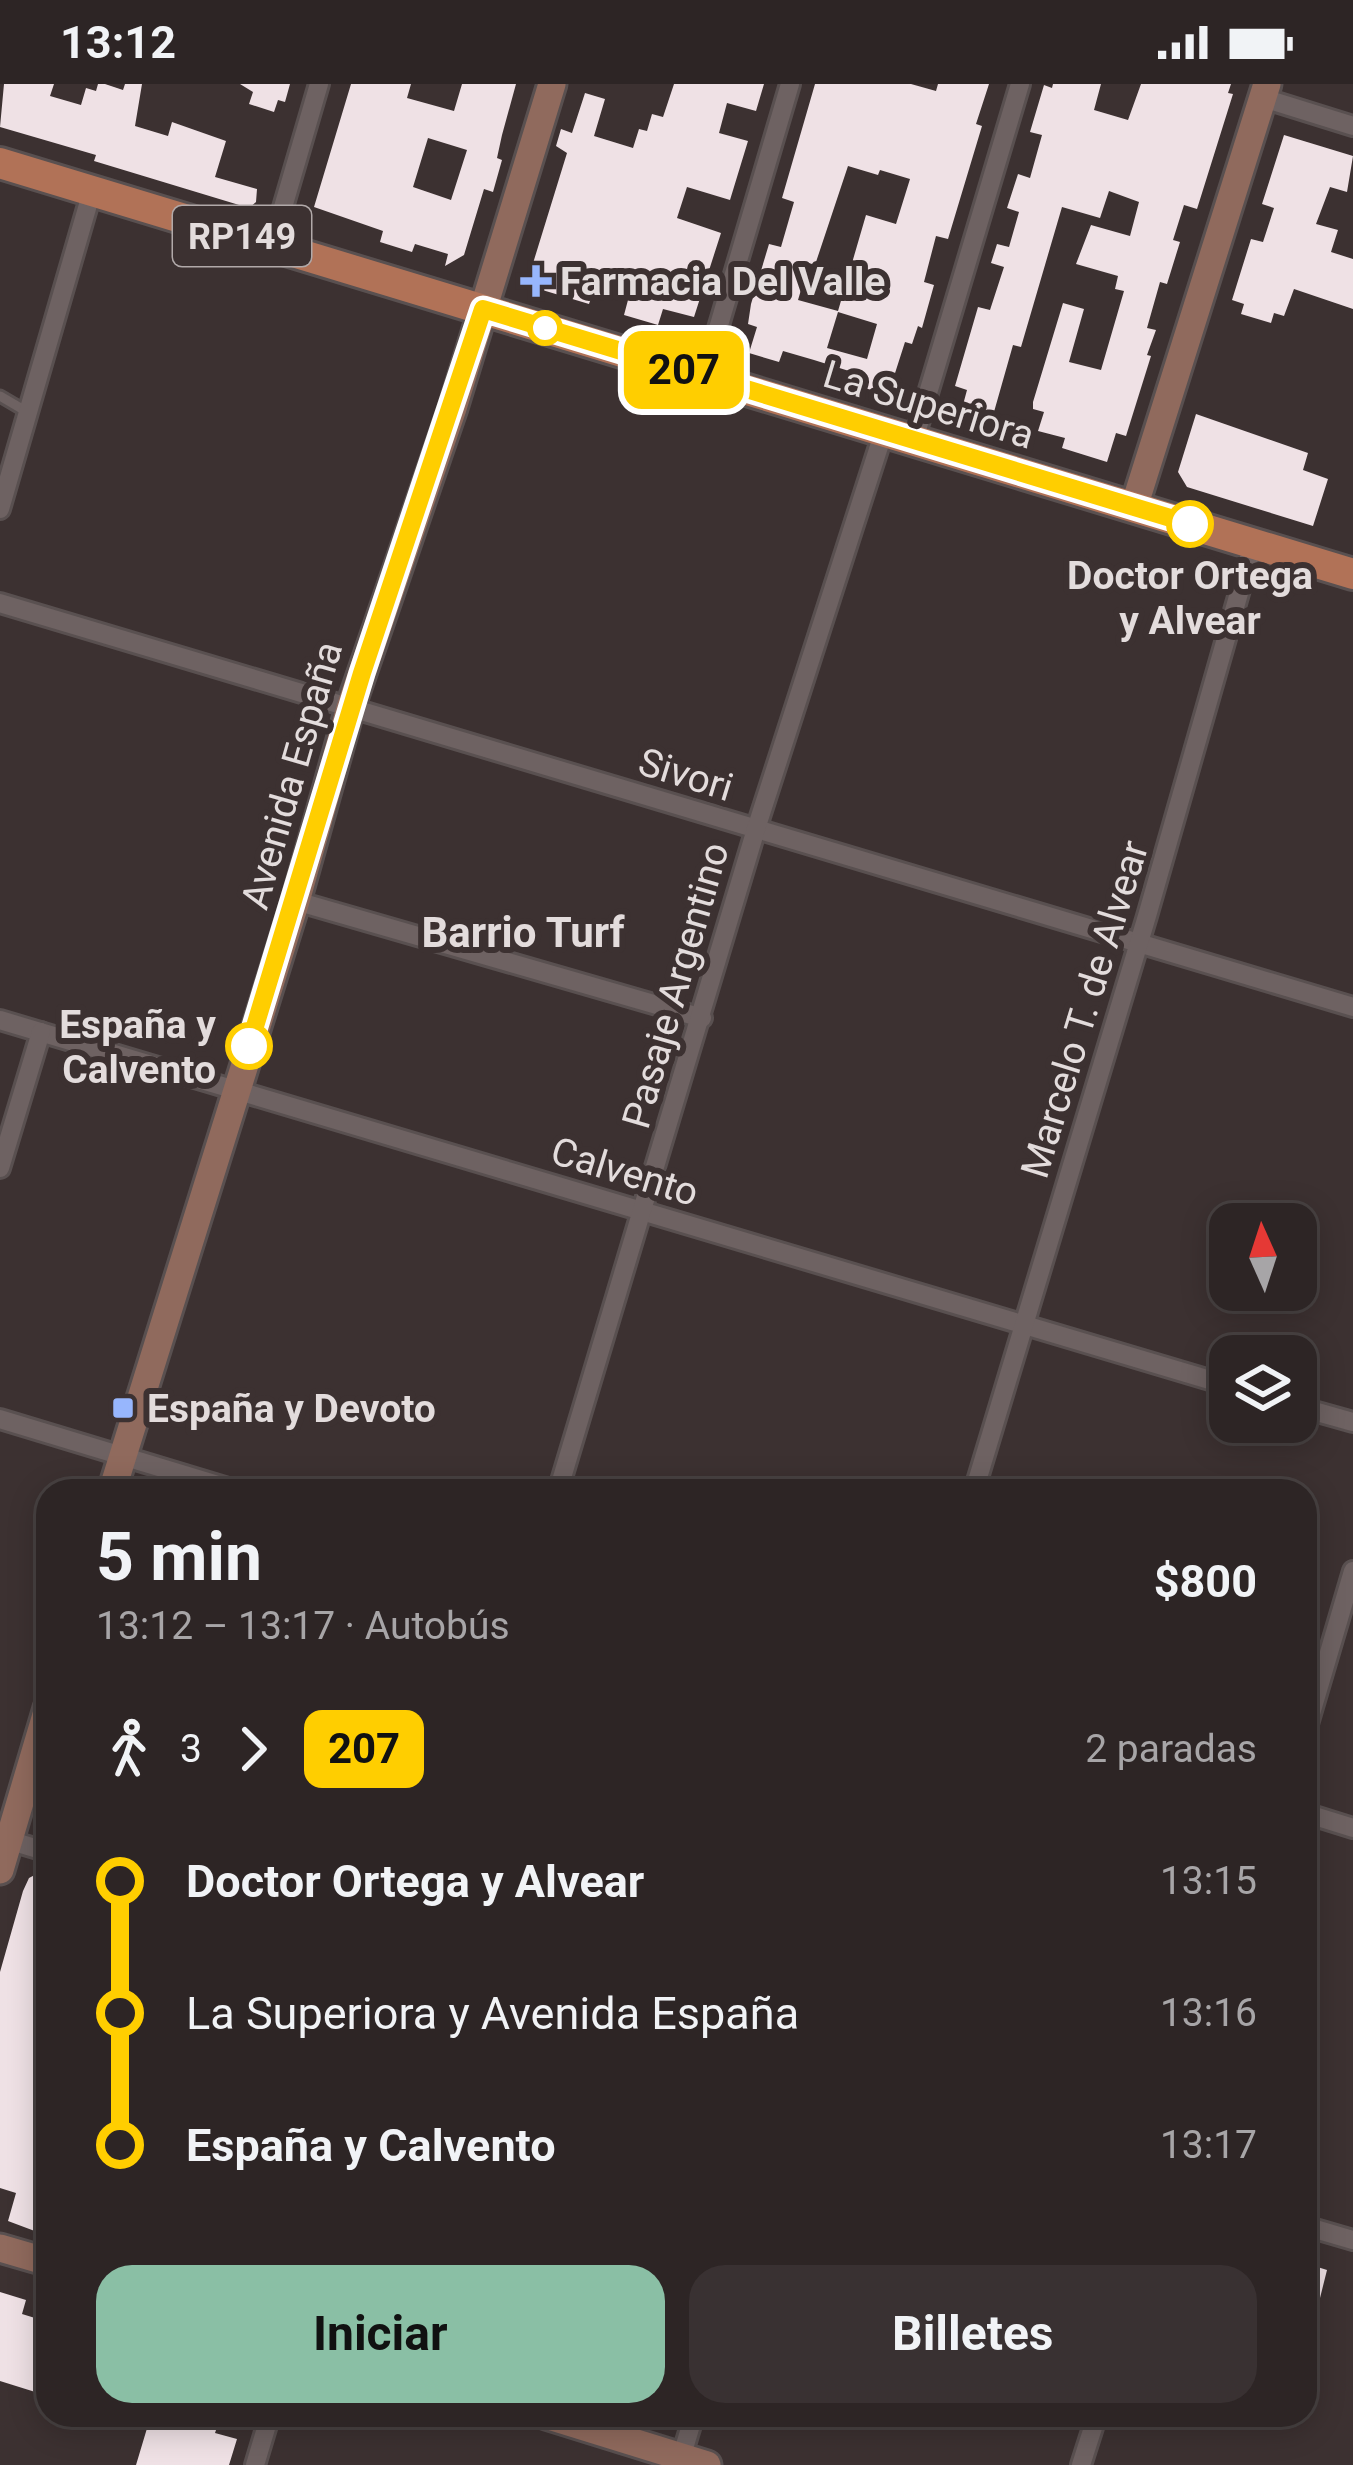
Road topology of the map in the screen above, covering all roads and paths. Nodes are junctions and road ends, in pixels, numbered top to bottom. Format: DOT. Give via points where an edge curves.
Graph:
graph roads {
  1 [pos="319,84"];
  2 [pos="552,84"];
  3 [pos="790,84"];
  4 [pos="1020,84"];
  5 [pos="1265,91"];
  6 [pos="1353,126"];
  7 [pos="0,163"];
  8 [pos="92,190"];
  9 [pos="272,245"];
  10 [pos="483,309"];
  11 [pos="704,376"];
  12 [pos="0,396"];
  13 [pos="29,413"];
  14 [pos="899,436"];
  15 [pos="1134,507"];
  16 [pos="0,509"];
  17 [pos="1252,544"];
  18 [pos="1353,574"];
  19 [pos="0,604"];
  20 [pos="350,708"];
  21 [pos="755,829"];
  22 [pos="296,901"];
  23 [pos="1139,943"];
  24 [pos="1353,1007"];
  25 [pos="702,1018"];
  26 [pos="0,1020"];
  27 [pos="41,1032"];
  28 [pos="235,1091"];
  29 [pos="0,1168"];
  30 [pos="642,1210"];
  31 [pos="1024,1326"];
  32 [pos="1209,1380"];
  33 [pos="1317,1412"];
  34 [pos="0,1419"];
  35 [pos="1353,1422"];
  36 [pos="122,1456"];
  37 [pos="115,1479"];
  38 [pos="198,1479"];
  39 [pos="562,1479"];
  40 [pos="978,1479"];
  41 [pos="1353,1571"];
  42 [pos="1317,1693"];
  43 [pos="36,1744"];
  44 [pos="1317,1817"];
  45 [pos="1353,1828"];
  46 [pos="4,1839"];
  47 [pos="36,1848"];
  48 [pos="0,1870"];
  49 [pos="1317,2230"];
  50 [pos="1353,2240"];
  51 [pos="0,2248"];
  52 [pos="36,2258"];
  53 [pos="266,2427"];
  54 [pos="583,2427"];
  55 [pos="693,2427"];
  56 [pos="1093,2427"];
  57 [pos="689,2462"];
  58 [pos="255,2465"];
  59 [pos="1081,2465"];
  1 -- 9 [label="street"];
  2 -- 10 [label="street, Avenida España"];
  3 -- 11 [label="street"];
  4 -- 14 [label="street, Pasaje Argentino"];
  5 -- 6 [label="street"];
  5 -- 15 [label="street"];
  7 -- 8 [label="main road, La Superiora / RP149"];
  8 -- 9 [label="main road, La Superiora / RP149"];
  8 -- 13 [label="street"];
  9 -- 10 [label="main road, La Superiora / RP149"];
  10 -- 11 [label="main road, La Superiora / RP149"];
  10 -- 20 [label="street, Avenida España"];
  11 -- 14 [label="main road, La Superiora / RP149"];
  12 -- 13 [label="lane"];
  13 -- 16 [label="street"];
  14 -- 15 [label="main road, La Superiora / RP149"];
  14 -- 21 [label="street, Pasaje Argentino"];
  15 -- 17 [label="main road, La Superiora / RP149"];
  17 -- 18 [label="main road, La Superiora / RP149"];
  17 -- 23 [label="street, Marcelo T. de Alvear"];
  19 -- 20 [label="street, Sivori"];
  20 -- 21 [label="street, Sivori"];
  20 -- 22 [label="street, Avenida España"];
  21 -- 23 [label="street, Sivori"];
  21 -- 25 [label="street, Pasaje Argentino"];
  22 -- 25 [label="street"];
  22 -- 28 [label="street, Avenida España"];
  23 -- 24 [label="street, Sivori"];
  23 -- 31 [label="street, Marcelo T. de Alvear"];
  25 -- 30 [label="street, Pasaje Argentino"];
  26 -- 27 [label="street, Calvento"];
  27 -- 28 [label="street, Calvento"];
  27 -- 29 [label="street"];
  28 -- 30 [label="street, Calvento"];
  28 -- 36 [label="street, Avenida España"];
  30 -- 31 [label="street, Calvento"];
  30 -- 39 [label="street, Pasaje Argentino"];
  31 -- 32 [label="street, Calvento"];
  31 -- 40 [label="street, Marcelo T. de Alvear"];
  33 -- 35 [label="street"];
  34 -- 36 [label="street"];
  36 -- 37 [label="street, Avenida España"];
  36 -- 38 [label="street"];
  41 -- 42 [label="street"];
  43 -- 46 [label="street"];
  44 -- 45 [label="street"];
  46 -- 47 [label="street"];
  46 -- 48 [label="street"];
  49 -- 50 [label="street"];
  51 -- 52 [label="street"];
  53 -- 58 [label="street"];
  54 -- 57 [label="street"];
  55 -- 57 [label="street"];
  56 -- 59 [label="street"];
}
